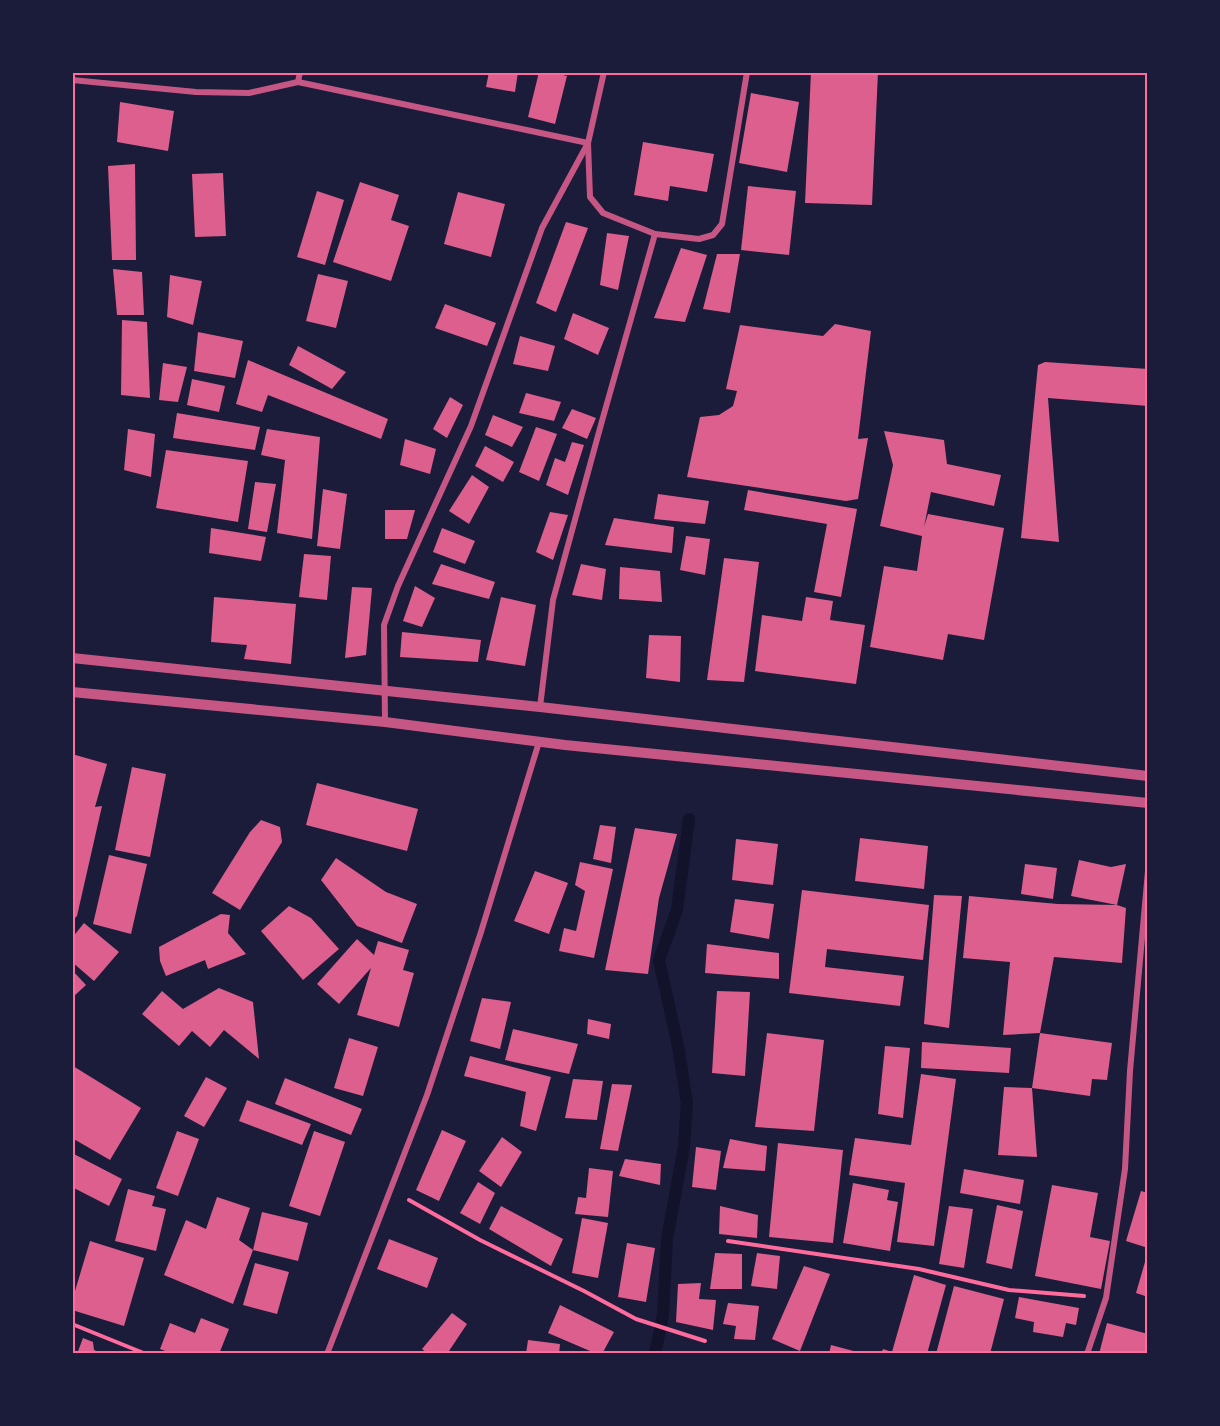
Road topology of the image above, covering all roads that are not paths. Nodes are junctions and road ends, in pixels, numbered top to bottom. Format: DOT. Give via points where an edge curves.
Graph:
graph roads {
  1 [pos="300,72"];
  2 [pos="603,72"];
  3 [pos="747,72"];
  4 [pos="72,80"];
  5 [pos="298,82"];
  6 [pos="588,143"];
  7 [pos="656,234"];
  8 [pos="72,658"];
  9 [pos="72,691"];
  10 [pos="385,692"];
  11 [pos="540,707"];
  12 [pos="385,722"];
  13 [pos="539,742"];
  14 [pos="1148,776"];
  15 [pos="1148,803"];
  16 [pos="1148,871"];
  17 [pos="327,1354"];
  18 [pos="1087,1354"];
  1 -- 5 [label="street"];
  2 -- 6 [label="street"];
  3 -- 7 [label="street" via="722,224 713,235 699,239"];
  4 -- 5 [label="street" via="249,93"];
  5 -- 6 [label="street"];
  6 -- 7 [label="street" via="590,197 603,213"];
  6 -- 10 [label="street" via="542,228 471,426 398,586 384,625"];
  7 -- 11 [label="street" via="553,600"];
  8 -- 10 [label="street"];
  9 -- 12 [label="street"];
  10 -- 11 [label="street"];
  10 -- 12 [label="street"];
  11 -- 14 [label="street"];
  12 -- 13 [label="street"];
  13 -- 15 [label="street"];
  13 -- 17 [label="street" via="427,1095"];
  16 -- 18 [label="street" via="1125,1168 1106,1298"];
}
